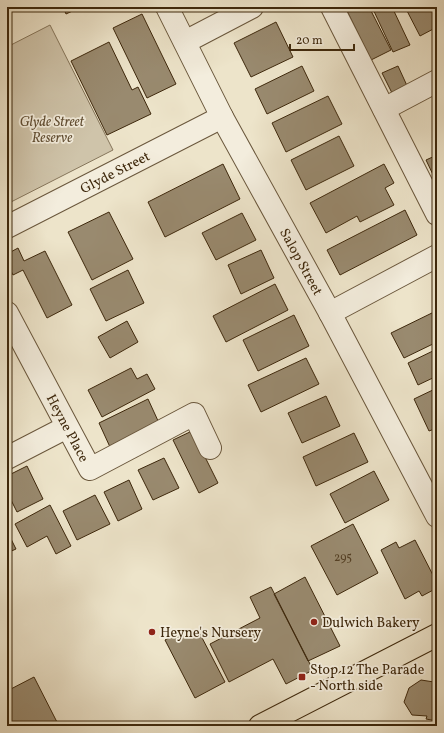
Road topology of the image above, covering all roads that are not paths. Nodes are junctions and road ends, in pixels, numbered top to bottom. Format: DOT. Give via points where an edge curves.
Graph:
graph roads {
  1 [pos="167,7"];
  2 [pos="252,7"];
  3 [pos="332,7"];
  4 [pos="185,42"];
  5 [pos="437,81"];
  6 [pos="384,109"];
  7 [pos="222,117"];
  8 [pos="437,214"];
  9 [pos="7,226"];
  10 [pos="437,256"];
  11 [pos="7,313"];
  12 [pos="330,313"];
  13 [pos="68,427"];
  14 [pos="210,448"];
  15 [pos="7,458"];
  16 [pos="437,516"];
  17 [pos="437,635"];
  18 [pos="260,726"];
  1 -- 4 [label="street, Salop Street"];
  2 -- 4 [label="street"];
  3 -- 6 [label="street"];
  4 -- 7 [label="street, Salop Street"];
  5 -- 6 [label="street"];
  6 -- 8 [label="street"];
  7 -- 9 [label="street, Glyde Street"];
  7 -- 12 [label="street, Salop Street"];
  10 -- 12 [label="street"];
  11 -- 13 [label="street, Heyne Place"];
  12 -- 16 [label="street, Salop Street"];
  13 -- 14 [label="street, Heyne Place" via="90,469 194,414"];
  13 -- 15 [label="street"];
  17 -- 18 [label="main road"];
}
